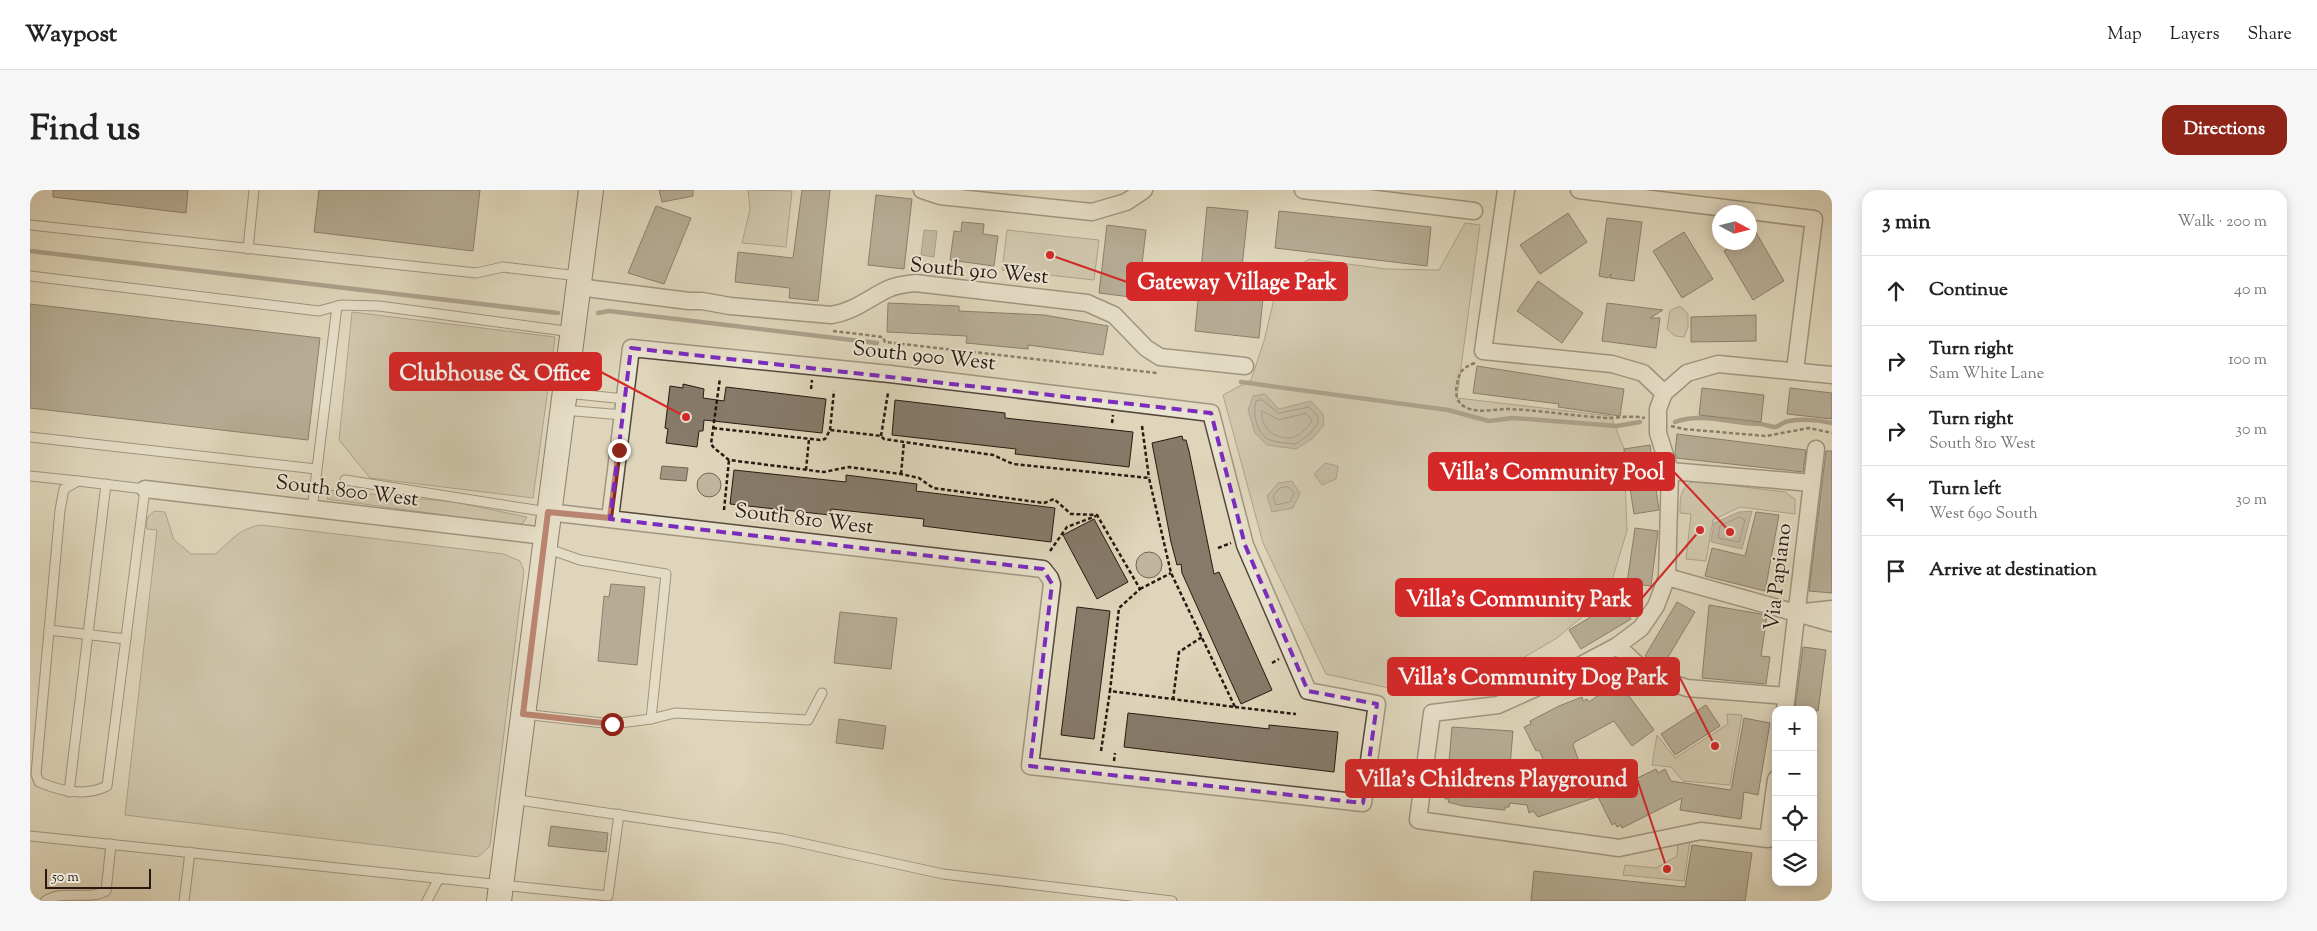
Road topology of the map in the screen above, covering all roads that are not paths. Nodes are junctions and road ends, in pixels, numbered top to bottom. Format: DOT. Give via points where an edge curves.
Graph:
graph roads {
  1 [pos="254,190"];
  2 [pos="591,190"];
  3 [pos="922,190"];
  4 [pos="1144,190"];
  5 [pos="1303,190"];
  6 [pos="1506,190"];
  7 [pos="1579,190"];
  8 [pos="1474,211"];
  9 [pos="30,225"];
  10 [pos="248,249"];
  11 [pos="30,276"];
  12 [pos="578,281"];
  13 [pos="337,306"];
  14 [pos="572,332"];
  15 [pos="1245,366"];
  16 [pos="1795,370"];
  17 [pos="1832,375"];
  18 [pos="1664,393"];
  19 [pos="564,401"];
  20 [pos="624,407"];
  21 [pos="30,437"];
  22 [pos="1816,449"];
  23 [pos="316,469"];
  24 [pos="1670,472"];
  25 [pos="30,476"];
  26 [pos="345,480"];
  27 [pos="78,481"];
  28 [pos="1812,483"];
  29 [pos="106,484"];
  30 [pos="145,489"];
  31 [pos="312,510"];
  32 [pos="548,512"];
  33 [pos="610,518"];
  34 [pos="545,542"];
  35 [pos="1667,577"];
  36 [pos="1050,578"];
  37 [pos="1832,609"];
  38 [pos="1797,613"];
  39 [pos="1832,623"];
  40 [pos="49,630"];
  41 [pos="88,636"];
  42 [pos="126,639"];
  43 [pos="1617,646"];
  44 [pos="822,694"];
  45 [pos="1786,703"];
  46 [pos="523,714"];
  47 [pos="651,719"];
  48 [pos="69,792"];
  49 [pos="1774,796"];
  50 [pos="512,799"];
  51 [pos="619,814"];
  52 [pos="30,836"];
  53 [pos="111,844"];
  54 [pos="190,852"];
  55 [pos="438,878"];
  56 [pos="500,893"];
  57 [pos="44,901"];
  58 [pos="184,901"];
  59 [pos="427,901"];
  60 [pos="1172,901"];
  1 -- 10 [label="lane"];
  2 -- 12 [label="street"];
  3 -- 4 [label="street" via="940,196 1092,212 1126,202"];
  5 -- 8 [label="street"];
  6 -- 18 [label="street" via="1479,357 1612,364 1643,373"];
  7 -- 16 [label="street" via="1814,219"];
  9 -- 10 [label="lane"];
  10 -- 12 [label="lane" via="476,272 503,267"];
  11 -- 13 [label="lane" via="319,311"];
  12 -- 14 [label="street"];
  12 -- 15 [label="street, South 910 West" via="689,301 831,315 858,306 890,288 915,283 1087,303 1114,315 1146,348 1160,357"];
  13 -- 14 [label="lane" via="379,306"];
  13 -- 23 [label="lane"];
  14 -- 19 [label="street"];
  16 -- 17 [label="street"];
  16 -- 18 [label="street" via="1718,364 1687,373"];
  18 -- 24 [label="street" via="1658,409 1658,433"];
  19 -- 20 [label="lane"];
  19 -- 20 [label="lane"];
  19 -- 32 [label="street"];
  20 -- 33 [label="street"];
  20 -- 36 [label="street, South 900 West" via="632,348 890,374 1211,412 1245,545 1308,691 1377,704 1363,803 1030,766"];
  21 -- 23 [label="lane"];
  22 -- 28 [label="street, Via Papiano"];
  23 -- 31 [label="lane"];
  24 -- 28 [label="street"];
  24 -- 35 [label="street"];
  25 -- 27 [label="lane"];
  26 -- 32 [label="lane"];
  27 -- 29 [label="lane"];
  27 -- 40 [label="lane" via="64,489"];
  28 -- 38 [label="street, Via Papiano"];
  29 -- 30 [label="lane"];
  29 -- 41 [label="lane"];
  30 -- 31 [label="street, South 800 West"];
  30 -- 42 [label="lane"];
  31 -- 34 [label="street, South 800 West"];
  32 -- 33 [label="street, South 810 West"];
  32 -- 34 [label="street"];
  33 -- 36 [label="street, South 810 West" via="1042,569"];
  34 -- 46 [label="street"];
  34 -- 47 [label="lane" via="580,560 666,574"];
  35 -- 38 [label="street"];
  35 -- 43 [label="street" via="1656,606 1641,628"];
  37 -- 38 [label="street"];
  38 -- 39 [label="street"];
  38 -- 45 [label="street, Via Papiano"];
  40 -- 41 [label="lane"];
  40 -- 48 [label="lane" via="36,774 38,782"];
  41 -- 42 [label="lane"];
  41 -- 48 [label="lane"];
  42 -- 48 [label="lane" via="107,786"];
  43 -- 45 [label="street" via="1650,676 1687,688"];
  43 -- 49 [label="street" via="1498,705 1432,713 1418,820 1619,848 1701,831 1768,839"];
  44 -- 47 [label="lane" via="808,720 675,713"];
  46 -- 47 [label="lane" via="612,724"];
  46 -- 50 [label="street"];
  50 -- 51 [label="lane"];
  50 -- 56 [label="street"];
  51 -- 56 [label="lane" via="608,896"];
  51 -- 60 [label="lane" via="783,839 943,874"];
  52 -- 53 [label="lane"];
  53 -- 54 [label="lane"];
  53 -- 57 [label="lane" via="106,891 102,895 95,898 51,897"];
  54 -- 55 [label="lane"];
  54 -- 58 [label="lane"];
  55 -- 56 [label="lane"];
  55 -- 59 [label="lane"];
}
